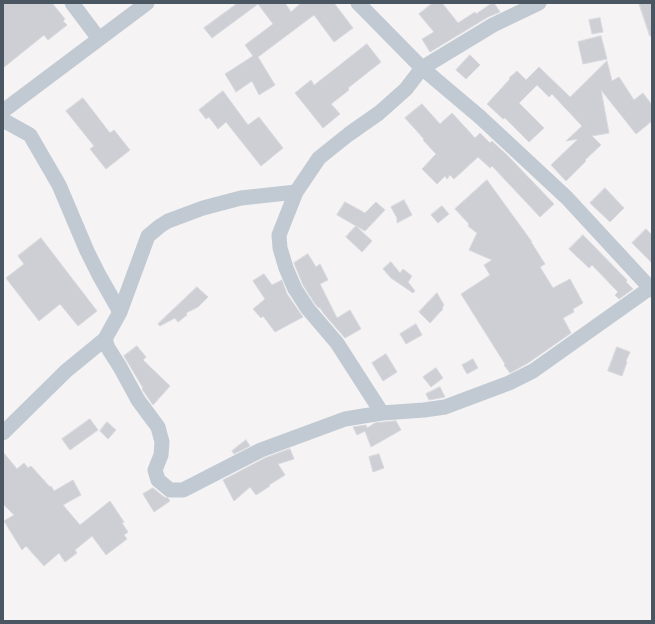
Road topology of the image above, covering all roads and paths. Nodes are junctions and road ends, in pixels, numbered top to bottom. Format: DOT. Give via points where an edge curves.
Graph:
graph roads {
  1 [pos="72,3"];
  2 [pos="146,3"];
  3 [pos="358,3"];
  4 [pos="539,3"];
  5 [pos="99,39"];
  6 [pos="422,68"];
  7 [pos="3,111"];
  8 [pos="3,120"];
  9 [pos="296,192"];
  10 [pos="651,289"];
  11 [pos="120,312"];
  12 [pos="105,339"];
  13 [pos="382,413"];
  14 [pos="3,433"];
  1 -- 5 [label="street"];
  2 -- 5 [label="street"];
  3 -- 6 [label="street"];
  4 -- 6 [label="street" via="493,24"];
  5 -- 7 [label="street"];
  6 -- 9 [label="street" via="406,89 385,108 319,158"];
  6 -- 10 [label="street" via="567,198"];
  8 -- 11 [label="street" via="30,135 59,185 90,257"];
  9 -- 11 [label="street" via="241,198 203,208 160,226 148,236"];
  9 -- 13 [label="street" via="279,235 286,268 308,309 337,343"];
  10 -- 13 [label="street" via="533,371 509,383 444,407"];
  11 -- 12 [label="street"];
  12 -- 13 [label="street" via="138,400 158,427 162,442 155,470 158,480 170,490 183,490 260,450 345,419"];
  12 -- 14 [label="street" via="66,371"];
}
